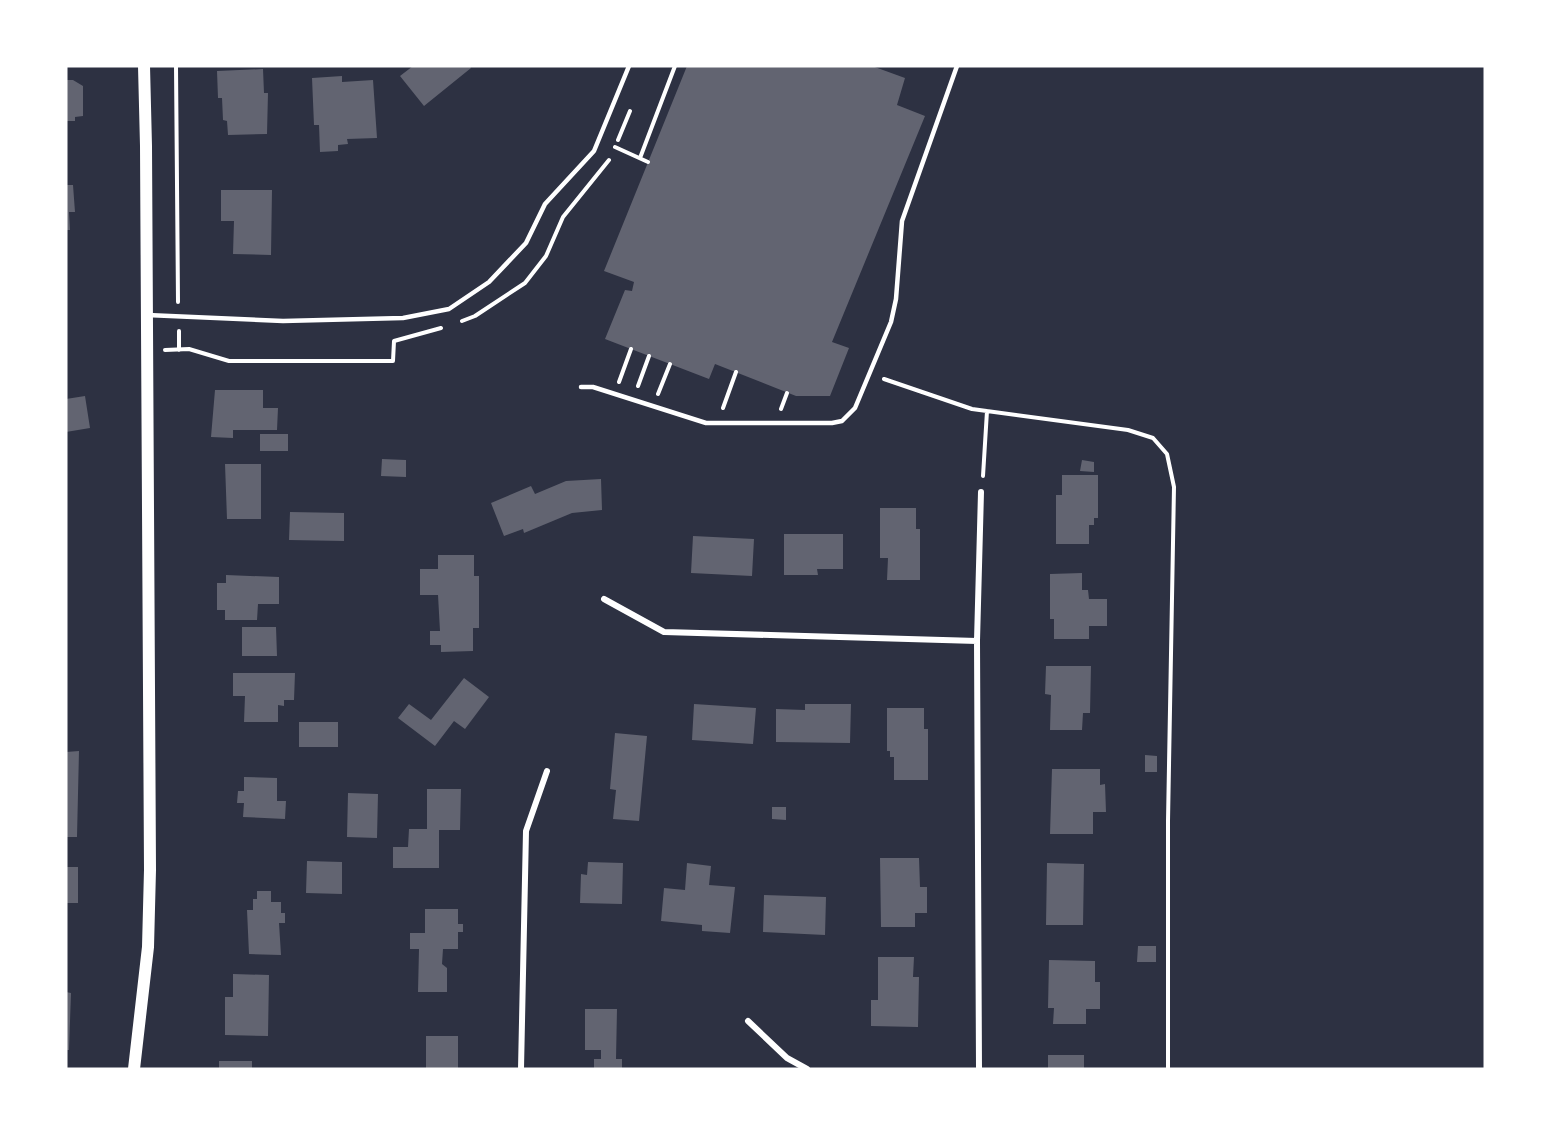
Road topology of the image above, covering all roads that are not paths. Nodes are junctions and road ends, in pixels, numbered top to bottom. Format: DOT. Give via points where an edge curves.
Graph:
graph roads {
  1 [pos="144,66"];
  2 [pos="629,66"];
  3 [pos="957,66"];
  4 [pos="147,315"];
  5 [pos="581,387"];
  6 [pos="981,492"];
  7 [pos="604,599"];
  8 [pos="977,641"];
  9 [pos="547,771"];
  10 [pos="748,1021"];
  11 [pos="134,1069"];
  12 [pos="521,1069"];
  13 [pos="807,1069"];
  14 [pos="979,1069"];
  1 -- 4 [label="main road"];
  2 -- 4 [label="lane" via="594,151 545,204 526,243 489,282 449,309 404,318 283,321"];
  3 -- 5 [label="lane" via="902,221 891,322 855,408 842,421 706,423 614,393"];
  4 -- 11 [label="main road" via="150,870 148,947"];
  6 -- 8 [label="street"];
  7 -- 8 [label="street" via="664,632"];
  8 -- 14 [label="street"];
  9 -- 12 [label="street" via="526,831"];
  10 -- 13 [label="street" via="787,1058"];
}
